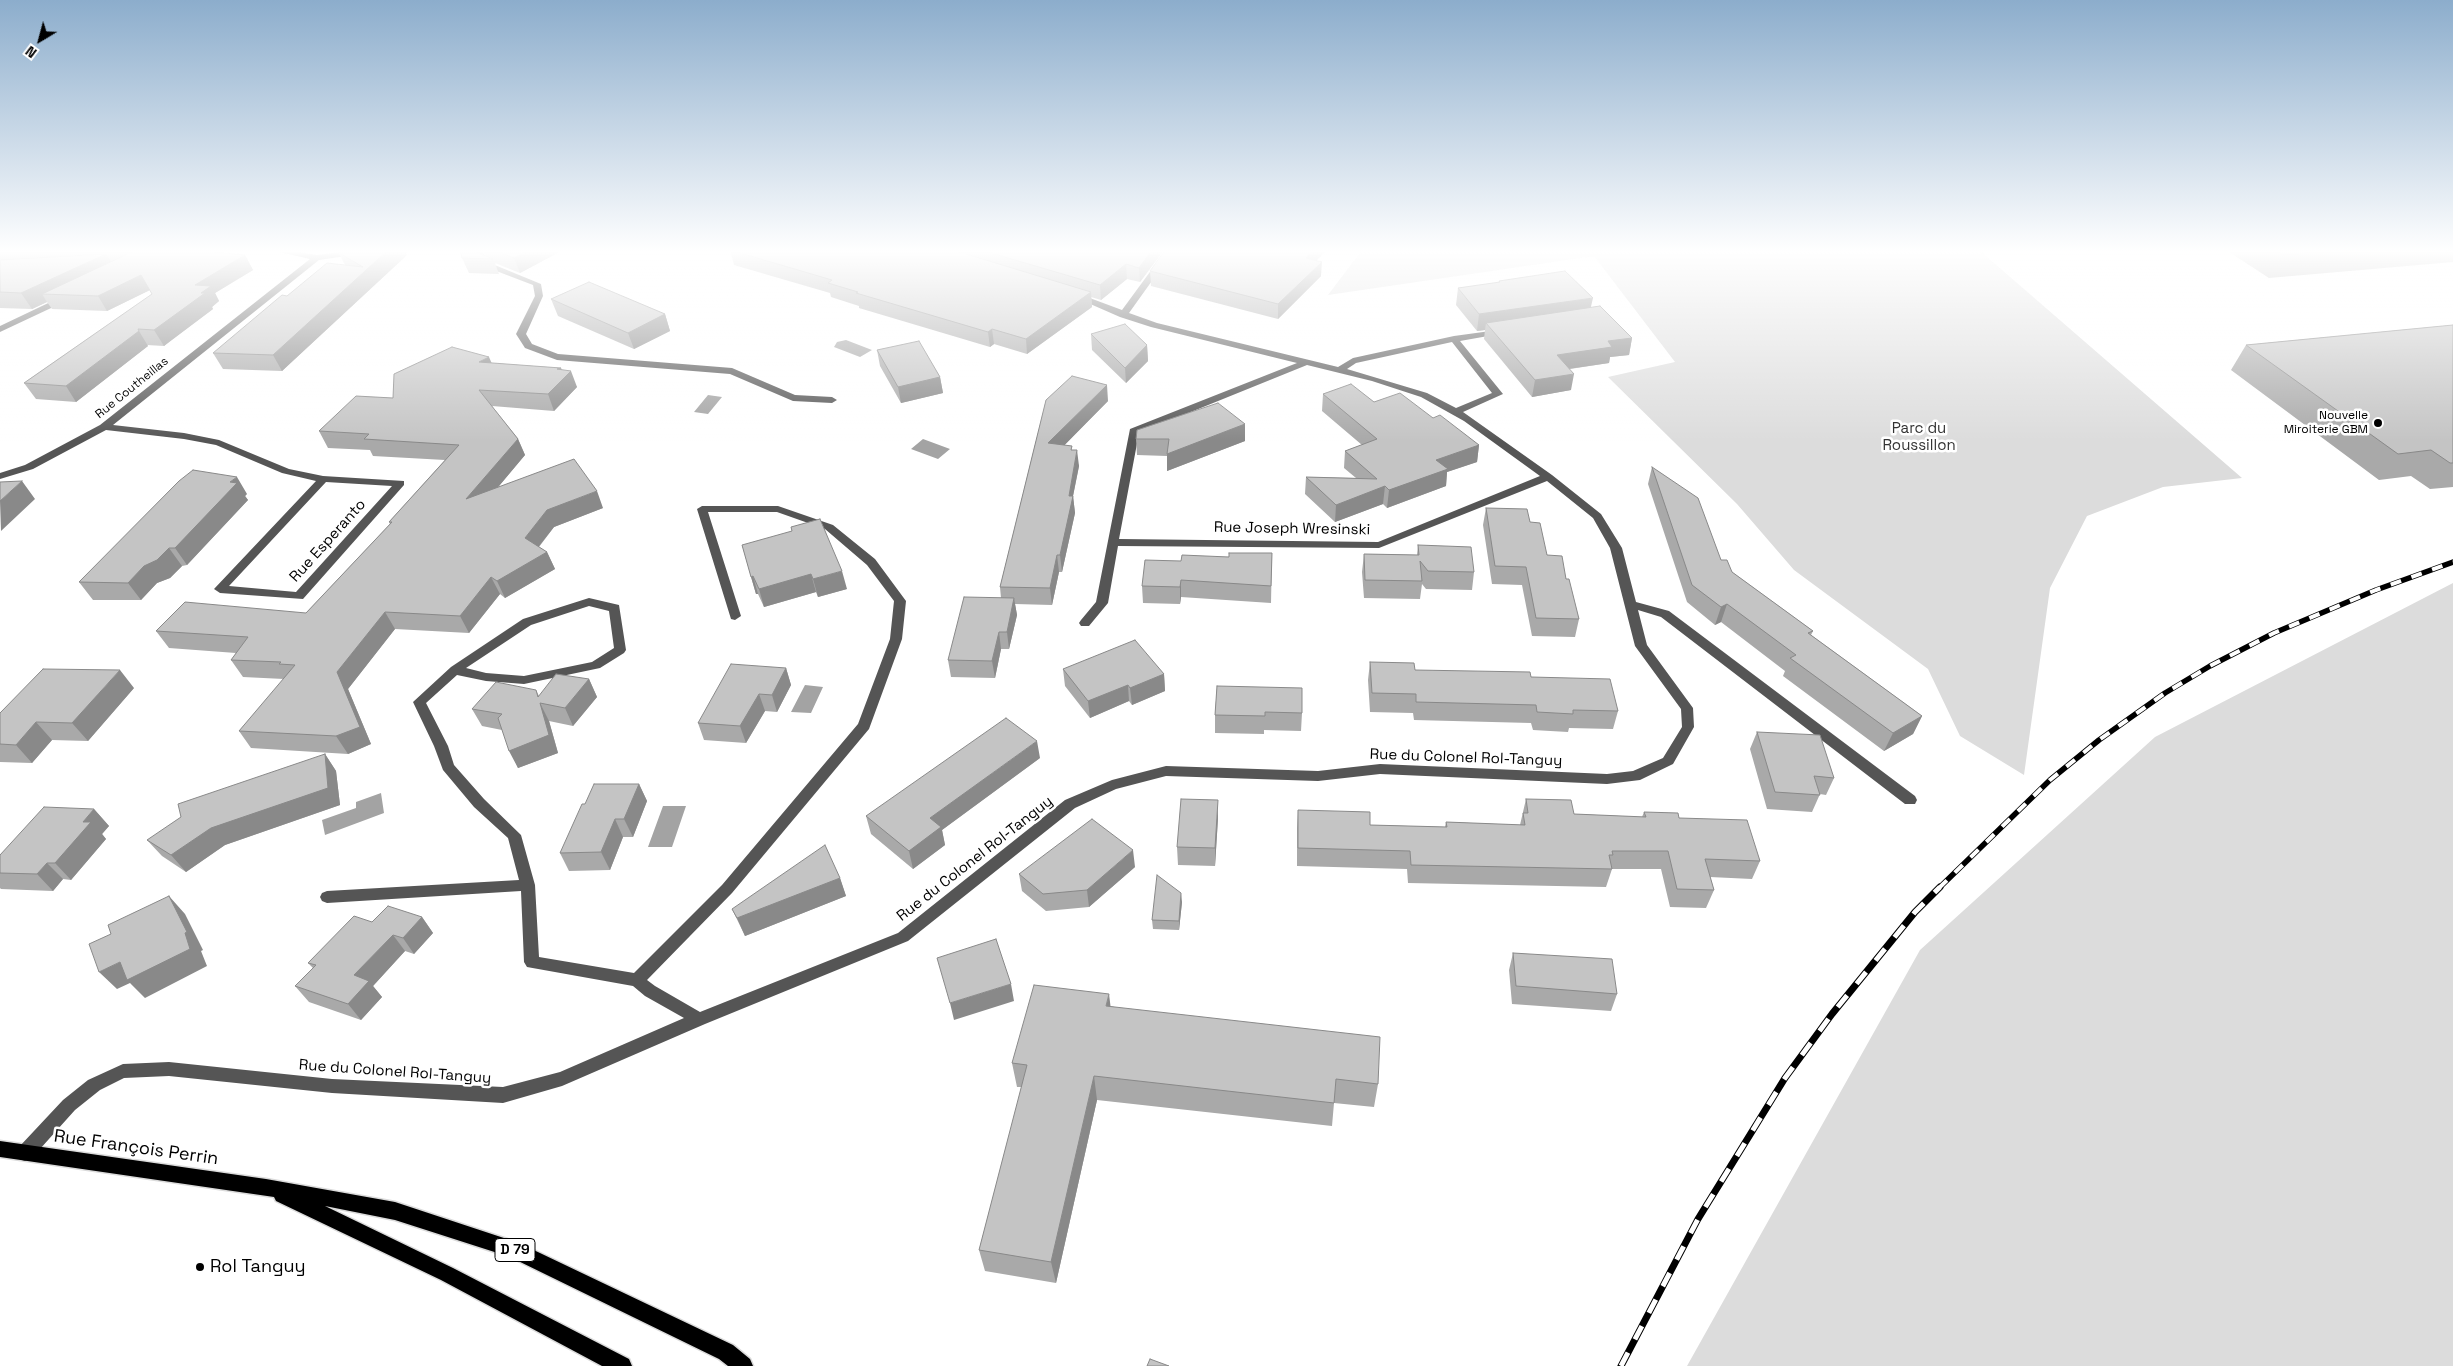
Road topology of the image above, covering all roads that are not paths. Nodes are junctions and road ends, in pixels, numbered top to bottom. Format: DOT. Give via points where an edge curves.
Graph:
graph roads {
  1 [pos="32,314"];
  2 [pos="246,314"];
  3 [pos="531,314"];
  4 [pos="1120,314"];
  5 [pos="1123,315"];
  6 [pos="0,329"];
  7 [pos="1512,330"];
  8 [pos="1454,339"];
  9 [pos="1304,363"];
  10 [pos="1339,371"];
  11 [pos="832,400"];
  12 [pos="1455,412"];
  13 [pos="104,427"];
  14 [pos="0,476"];
  15 [pos="1548,477"];
  16 [pos="323,479"];
  17 [pos="1113,542"];
  18 [pos="1630,604"];
  19 [pos="735,616"];
  20 [pos="1085,623"];
  21 [pos="456,670"];
  22 [pos="1910,800"];
  23 [pos="528,885"];
  24 [pos="327,897"];
  25 [pos="637,980"];
  26 [pos="699,1019"];
  27 [pos="0,1149"];
  28 [pos="25,1153"];
  29 [pos="266,1188"];
  30 [pos="622,1366"];
  31 [pos="743,1366"];
  1 -- 6 [label="street"];
  2 -- 13 [label="street, Rue Coutheillas"];
  3 -- 11 [label="street" via="522,334 528,346 557,357 732,372 793,398"];
  4 -- 5 [label="street, Rue du Colonel Rol-Tanguy"];
  5 -- 9 [label="street, Rue du Colonel Rol-Tanguy"];
  7 -- 8 [label="street"];
  8 -- 10 [label="street" via="1353,361"];
  8 -- 12 [label="street" via="1498,394"];
  9 -- 10 [label="street, Rue du Colonel Rol-Tanguy"];
  9 -- 17 [label="street" via="1134,431"];
  10 -- 12 [label="street, Rue du Colonel Rol-Tanguy" via="1424,395"];
  12 -- 15 [label="street, Rue du Colonel Rol-Tanguy"];
  13 -- 14 [label="street, Rue Coutheillas" via="29,467"];
  13 -- 16 [label="street, Rue Esperanto" via="219,443 286,471"];
  15 -- 17 [label="street, Rue Joseph Wresinski" via="1379,546"];
  15 -- 18 [label="street, Rue du Colonel Rol-Tanguy" via="1597,516 1616,548"];
  16 -- 16 [label="street, Rue Esperanto" via="246,562 220,589 299,596 400,484"];
  17 -- 20 [label="street" via="1102,603"];
  18 -- 22 [label="street" via="1665,614"];
  18 -- 26 [label="street, Rue du Colonel Rol-Tanguy" via="1641,646 1687,708 1688,728 1668,761 1635,776 1606,779 1380,769 1318,776 1166,771 1112,785 1070,804 903,937"];
  19 -- 25 [label="street" via="702,510 778,509 829,527 871,562 900,601 896,638 864,726 727,889"];
  21 -- 21 [label="street" via="486,677 524,680 596,665 620,650 615,608 589,602 527,622"];
  21 -- 23 [label="street" via="419,702 448,767 479,803 514,835"];
  23 -- 24 [label="street"];
  23 -- 25 [label="street" via="532,962"];
  25 -- 26 [label="street"];
  26 -- 28 [label="street, Rue du Colonel Rol-Tanguy" via="562,1079 503,1095 332,1086 169,1069 123,1070 94,1085 76,1100"];
  27 -- 28 [label="main road, Rue François Perrin / D 79"];
  28 -- 29 [label="main road, Rue François Perrin / D 79"];
  29 -- 30 [label="main road, D 79" via="447,1274"];
  29 -- 31 [label="main road, D 79" via="395,1210 513,1249 726,1352"];
}
